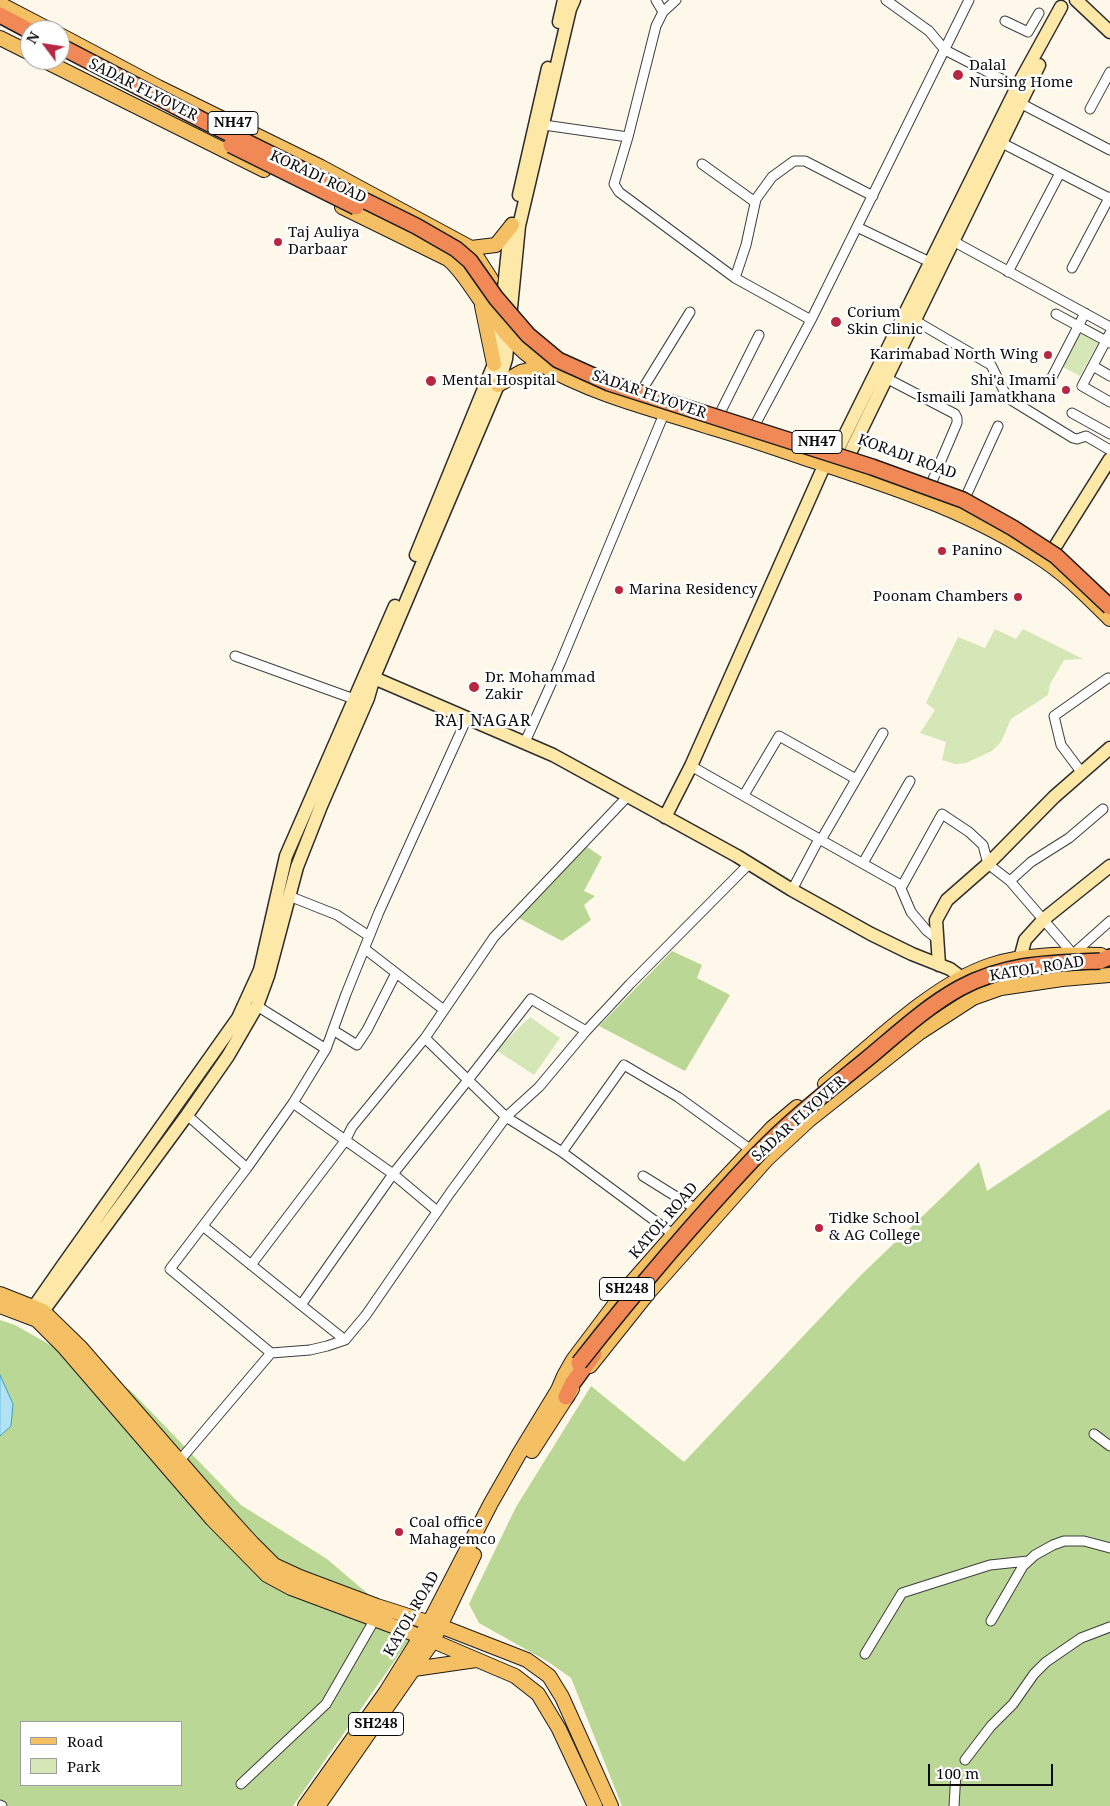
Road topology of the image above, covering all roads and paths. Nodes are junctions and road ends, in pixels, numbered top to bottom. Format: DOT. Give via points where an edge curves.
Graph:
graph roads {
  1 [pos="564,0"];
  2 [pos="574,0"];
  3 [pos="656,0"];
  4 [pos="676,0"];
  5 [pos="886,0"];
  6 [pos="967,1"];
  7 [pos="0,4"];
  8 [pos="1069,4"];
  9 [pos="663,12"];
  10 [pos="1039,13"];
  11 [pos="0,15"];
  12 [pos="31,20"];
  13 [pos="1005,21"];
  14 [pos="0,26"];
  15 [pos="20,26"];
  16 [pos="1110,32"];
  17 [pos="20,37"];
  18 [pos="0,38"];
  19 [pos="70,40"];
  20 [pos="20,48"];
  21 [pos="945,50"];
  22 [pos="70,51"];
  23 [pos="99,56"];
  24 [pos="70,63"];
  25 [pos="63,70"];
  26 [pos="1110,72"];
  27 [pos="86,81"];
  28 [pos="1021,94"];
  29 [pos="1090,109"];
  30 [pos="539,125"];
  31 [pos="628,138"];
  32 [pos="1002,143"];
  33 [pos="1110,150"];
  34 [pos="702,164"];
  35 [pos="1060,173"];
  36 [pos="873,196"];
  37 [pos="1110,197"];
  38 [pos="755,202"];
  39 [pos="512,226"];
  40 [pos="857,227"];
  41 [pos="953,241"];
  42 [pos="471,248"];
  43 [pos="935,265"];
  44 [pos="1072,268"];
  45 [pos="1008,272"];
  46 [pos="735,278"];
  47 [pos="502,296"];
  48 [pos="480,299"];
  49 [pos="511,310"];
  50 [pos="690,312"];
  51 [pos="1085,313"];
  52 [pos="1056,314"];
  53 [pos="811,320"];
  54 [pos="914,320"];
  55 [pos="1078,326"];
  56 [pos="1110,327"];
  57 [pos="505,331"];
  58 [pos="759,335"];
  59 [pos="1109,339"];
  60 [pos="494,364"];
  61 [pos="543,366"];
  62 [pos="1093,366"];
  63 [pos="1110,376"];
  64 [pos="886,378"];
  65 [pos="1050,381"];
  66 [pos="498,385"];
  67 [pos="642,390"];
  68 [pos="671,399"];
  69 [pos="1110,402"];
  70 [pos="664,412"];
  71 [pos="720,413"];
  72 [pos="1072,413"];
  73 [pos="756,423"];
  74 [pos="998,426"];
  75 [pos="1110,434"];
  76 [pos="840,450"];
  77 [pos="1110,450"];
  78 [pos="1110,459"];
  79 [pos="824,465"];
  80 [pos="932,484"];
  81 [pos="966,496"];
  82 [pos="1053,550"];
  83 [pos="1110,602"];
  84 [pos="1110,607"];
  85 [pos="1110,612"];
  86 [pos="1110,618"];
  87 [pos="234,656"];
  88 [pos="370,676"];
  89 [pos="1108,678"];
  90 [pos="354,700"];
  91 [pos="467,718"];
  92 [pos="883,733"];
  93 [pos="525,742"];
  94 [pos="1110,748"];
  95 [pos="691,766"];
  96 [pos="1082,773"];
  97 [pos="856,778"];
  98 [pos="910,781"];
  99 [pos="744,795"];
  100 [pos="628,796"];
  101 [pos="1103,809"];
  102 [pos="665,817"];
  103 [pos="820,839"];
  104 [pos="749,864"];
  105 [pos="864,864"];
  106 [pos="988,864"];
  107 [pos="1110,866"];
  108 [pos="1010,881"];
  109 [pos="901,888"];
  110 [pos="792,890"];
  111 [pos="289,896"];
  112 [pos="1044,919"];
  113 [pos="1110,921"];
  114 [pos="369,936"];
  115 [pos="938,943"];
  116 [pos="365,948"];
  117 [pos="1072,954"];
  118 [pos="1110,956"];
  119 [pos="1020,959"];
  120 [pos="939,965"];
  121 [pos="1110,965"];
  122 [pos="396,973"];
  123 [pos="1110,975"];
  124 [pos="962,978"];
  125 [pos="973,998"];
  126 [pos="257,1006"];
  127 [pos="444,1010"];
  128 [pos="333,1030"];
  129 [pos="586,1031"];
  130 [pos="425,1038"];
  131 [pos="326,1050"];
  132 [pos="468,1080"];
  133 [pos="293,1103"];
  134 [pos="187,1115"];
  135 [pos="506,1117"];
  136 [pos="345,1141"];
  137 [pos="751,1150"];
  138 [pos="562,1152"];
  139 [pos="247,1168"];
  140 [pos="393,1174"];
  141 [pos="643,1176"];
  142 [pos="696,1208"];
  143 [pos="438,1211"];
  144 [pos="204,1227"];
  145 [pos="674,1235"];
  146 [pos="251,1266"];
  147 [pos="0,1294"];
  148 [pos="302,1305"];
  149 [pos="0,1306"];
  150 [pos="35,1314"];
  151 [pos="345,1340"];
  152 [pos="272,1354"];
  153 [pos="581,1365"];
  154 [pos="562,1394"];
  155 [pos="1094,1434"];
  156 [pos="1110,1446"];
  157 [pos="180,1460"];
  158 [pos="1110,1548"];
  159 [pos="1028,1561"];
  160 [pos="375,1619"];
  161 [pos="991,1621"];
  162 [pos="434,1624"];
  163 [pos="1110,1627"];
  164 [pos="427,1639"];
  165 [pos="865,1654"];
  166 [pos="477,1660"];
  167 [pos="414,1669"];
  168 [pos="964,1760"];
  169 [pos="956,1773"];
  170 [pos="241,1784"];
  171 [pos="305,1806"];
  172 [pos="318,1806"];
  173 [pos="595,1806"];
  174 [pos="611,1806"];
  175 [pos="954,1806"];
  1 -- 30 [label="main road"];
  2 -- 30 [label="main road"];
  3 -- 9 [label="street"];
  4 -- 9 [label="street"];
  5 -- 21 [label="street" via="929,32"];
  6 -- 21 [label="street"];
  7 -- 12 [label="main road"];
  8 -- 16 [label="main road" via="1087,9"];
  8 -- 28 [label="main road"];
  9 -- 31 [label="street" via="656,26"];
  10 -- 13 [label="street" via="1028,32"];
  11 -- 15 [label="highway"];
  14 -- 17 [label="highway"];
  18 -- 20 [label="main road"];
  19 -- 23 [label="main road, KORADI ROAD / NH47"];
  21 -- 28 [label="street"];
  21 -- 36 [label="street"];
  22 -- 84 [label="highway, SADAR FLYOVER / NH47, bridge" via="456,249 470,261 528,335 558,360 609,383 872,467 963,500 1056,556"];
  23 -- 27 [label="main road"];
  23 -- 42 [label="main road, KORADI ROAD / NH47" via="329,170"];
  24 -- 85 [label="highway, SADAR FLYOVER / NH47, bridge" via="446,250 464,264 527,344 554,364 605,387 920,488 971,510 1057,563"];
  25 -- 27 [label="main road, KORADI ROAD"];
  26 -- 29 [label="street"];
  27 -- 48 [label="main road, KORADI ROAD" via="448,259 459,268"];
  28 -- 32 [label="main road"];
  28 -- 33 [label="street"];
  28 -- 43 [label="main road"];
  30 -- 31 [label="street"];
  30 -- 39 [label="main road"];
  30 -- 49 [label="main road" via="520,226"];
  31 -- 46 [label="street" via="614,184 619,192"];
  32 -- 35 [label="street"];
  32 -- 41 [label="main road"];
  34 -- 38 [label="street"];
  35 -- 37 [label="street"];
  35 -- 45 [label="street"];
  36 -- 38 [label="street" via="805,161 794,161 772,177"];
  36 -- 40 [label="street"];
  37 -- 44 [label="street"];
  38 -- 46 [label="street"];
  39 -- 42 [label="main road" via="496,245"];
  39 -- 47 [label="main road"];
  40 -- 43 [label="street"];
  40 -- 53 [label="street"];
  41 -- 43 [label="main road"];
  41 -- 45 [label="street"];
  42 -- 47 [label="main road, KORADI ROAD / NH47"];
  43 -- 54 [label="main road"];
  43 -- 76 [label="main road"];
  45 -- 51 [label="street"];
  46 -- 53 [label="street"];
  47 -- 49 [label="main road, NH47"];
  47 -- 57 [label="main road"];
  48 -- 57 [label="main road, KORADI ROAD"];
  48 -- 60 [label="main road"];
  49 -- 57 [label="main road"];
  49 -- 67 [label="main road, KORADI ROAD / NH47" via="542,342 596,373"];
  50 -- 67 [label="street"];
  51 -- 55 [label="street"];
  51 -- 56 [label="street"];
  52 -- 55 [label="street"];
  53 -- 73 [label="street"];
  54 -- 64 [label="main road"];
  54 -- 77 [label="street" via="991,365 1011,400 1073,438 1086,436"];
  55 -- 59 [label="street"];
  55 -- 65 [label="street"];
  57 -- 60 [label="main road"];
  57 -- 61 [label="main road, KORADI ROAD" via="529,357"];
  57 -- 66 [label="main road" via="506,359"];
  58 -- 71 [label="street"];
  59 -- 62 [label="street"];
  60 -- 88 [label="main road"];
  61 -- 66 [label="main road" via="521,372"];
  61 -- 70 [label="main road, KORADI ROAD" via="634,404"];
  62 -- 63 [label="street"];
  62 -- 69 [label="street" via="1082,386"];
  64 -- 76 [label="main road"];
  64 -- 80 [label="street" via="955,414 957,418"];
  66 -- 88 [label="main road"];
  67 -- 68 [label="main road, KORADI ROAD / NH47"];
  68 -- 70 [label="street"];
  68 -- 71 [label="main road, KORADI ROAD / NH47"];
  70 -- 79 [label="main road, KORADI ROAD"];
  70 -- 93 [label="street"];
  71 -- 73 [label="main road, KORADI ROAD / NH47"];
  72 -- 75 [label="street"];
  73 -- 76 [label="main road, KORADI ROAD / NH47"];
  74 -- 81 [label="street"];
  76 -- 79 [label="main road"];
  76 -- 80 [label="main road, KORADI ROAD / NH47"];
  78 -- 82 [label="main road"];
  79 -- 86 [label="main road, KORADI ROAD" via="969,517 1047,563"];
  79 -- 95 [label="main road"];
  80 -- 81 [label="main road, KORADI ROAD / NH47"];
  81 -- 82 [label="main road, KORADI ROAD / NH47" via="1024,529"];
  82 -- 83 [label="main road, KORADI ROAD / NH47"];
  87 -- 90 [label="street"];
  88 -- 90 [label="main road"];
  88 -- 91 [label="main road"];
  88 -- 111 [label="main road" via="368,698 321,806"];
  89 -- 96 [label="street" via="1054,716 1061,745"];
  90 -- 150 [label="main road" via="286,856 260,970 238,1018"];
  91 -- 93 [label="main road"];
  91 -- 114 [label="street"];
  92 -- 97 [label="street"];
  93 -- 100 [label="main road"];
  94 -- 96 [label="main road"];
  95 -- 99 [label="street"];
  95 -- 102 [label="main road"];
  96 -- 106 [label="main road"];
  97 -- 99 [label="street" via="779,736"];
  97 -- 103 [label="street"];
  98 -- 105 [label="street"];
  99 -- 103 [label="street"];
  100 -- 102 [label="main road"];
  100 -- 127 [label="street" via="494,937"];
  101 -- 108 [label="street"];
  102 -- 104 [label="main road"];
  103 -- 105 [label="street"];
  103 -- 110 [label="street"];
  104 -- 110 [label="main road"];
  104 -- 129 [label="street"];
  105 -- 109 [label="street"];
  106 -- 108 [label="street"];
  106 -- 109 [label="street" via="983,845 942,814"];
  106 -- 115 [label="main road" via="948,900 936,920"];
  107 -- 112 [label="main road"];
  108 -- 112 [label="street"];
  109 -- 115 [label="street" via="911,912"];
  110 -- 120 [label="main road" via="871,934"];
  111 -- 114 [label="street" via="337,915"];
  111 -- 126 [label="main road"];
  112 -- 117 [label="street"];
  112 -- 119 [label="main road" via="1025,940"];
  113 -- 117 [label="street"];
  114 -- 116 [label="street"];
  115 -- 120 [label="main road"];
  116 -- 122 [label="street"];
  116 -- 128 [label="street"];
  117 -- 118 [label="main road, KATOL ROAD / SH248"];
  117 -- 119 [label="main road, KATOL ROAD / SH248"];
  118 -- 153 [label="highway, SADAR FLYOVER, bridge" via="1100,961 1030,964 991,975 961,987 931,1008 821,1097 757,1155 640,1286"];
  119 -- 124 [label="main road, KATOL ROAD / SH248" via="992,965"];
  120 -- 124 [label="main road"];
  121 -- 153 [label="highway, SADAR FLYOVER" via="1051,968 992,980 944,1006 909,1032 821,1102 760,1158"];
  122 -- 127 [label="street"];
  122 -- 128 [label="street" via="357,1045"];
  123 -- 125 [label="main road, KATOL ROAD / SH248" via="1001,988"];
  124 -- 125 [label="main road"];
  124 -- 137 [label="main road, KATOL ROAD / SH248" via="906,1016 772,1128"];
  125 -- 154 [label="main road, KATOL ROAD / SH248" via="919,1034 816,1114 767,1159"];
  126 -- 131 [label="street"];
  126 -- 134 [label="main road"];
  127 -- 130 [label="street"];
  128 -- 131 [label="street"];
  129 -- 132 [label="street" via="531,999"];
  129 -- 135 [label="street" via="539,1087"];
  130 -- 132 [label="street"];
  130 -- 136 [label="street" via="352,1127"];
  131 -- 133 [label="street"];
  132 -- 135 [label="street"];
  132 -- 140 [label="street"];
  133 -- 136 [label="street"];
  133 -- 139 [label="street"];
  134 -- 139 [label="street"];
  134 -- 150 [label="main road"];
  135 -- 138 [label="street"];
  135 -- 143 [label="street"];
  136 -- 140 [label="street"];
  136 -- 146 [label="street"];
  137 -- 138 [label="street" via="678,1097 624,1065"];
  137 -- 142 [label="main road, KATOL ROAD / SH248"];
  138 -- 145 [label="street"];
  139 -- 144 [label="street"];
  140 -- 143 [label="street"];
  140 -- 148 [label="street"];
  141 -- 142 [label="street"];
  142 -- 145 [label="main road, KATOL ROAD / SH248"];
  143 -- 151 [label="street"];
  144 -- 146 [label="street"];
  144 -- 152 [label="street" via="170,1269"];
  145 -- 154 [label="main road, KATOL ROAD / SH248" via="631,1283 573,1360"];
  146 -- 148 [label="street"];
  147 -- 150 [label="main road"];
  148 -- 151 [label="street"];
  149 -- 150 [label="main road"];
  150 -- 157 [label="main road" via="81,1348"];
  150 -- 160 [label="main road" via="212,1519 266,1575 291,1588"];
  151 -- 152 [label="street" via="310,1350"];
  152 -- 157 [label="street"];
  153 -- 154 [label="highway, SADAR FLYOVER"];
  154 -- 162 [label="main road, KATOL ROAD / SH248"];
  155 -- 156 [label="street"];
  157 -- 162 [label="main road" via="274,1565"];
  158 -- 159 [label="street" via="1084,1541 1064,1541"];
  159 -- 161 [label="street"];
  159 -- 165 [label="street" via="990,1566 902,1593"];
  160 -- 164 [label="main road"];
  160 -- 170 [label="street" via="326,1704"];
  162 -- 164 [label="main road, KATOL ROAD / SH248"];
  162 -- 174 [label="main road" via="528,1660 549,1676 562,1697"];
  163 -- 168 [label="street" via="1081,1638 1046,1662"];
  164 -- 166 [label="main road"];
  164 -- 167 [label="main road, KATOL ROAD / SH248"];
  164 -- 171 [label="main road, KATOL ROAD / SH248"];
  166 -- 167 [label="main road"];
  166 -- 173 [label="main road" via="515,1676 538,1694"];
  167 -- 172 [label="main road, KATOL ROAD / SH248"];
  169 -- 175 [label="street"];
}
